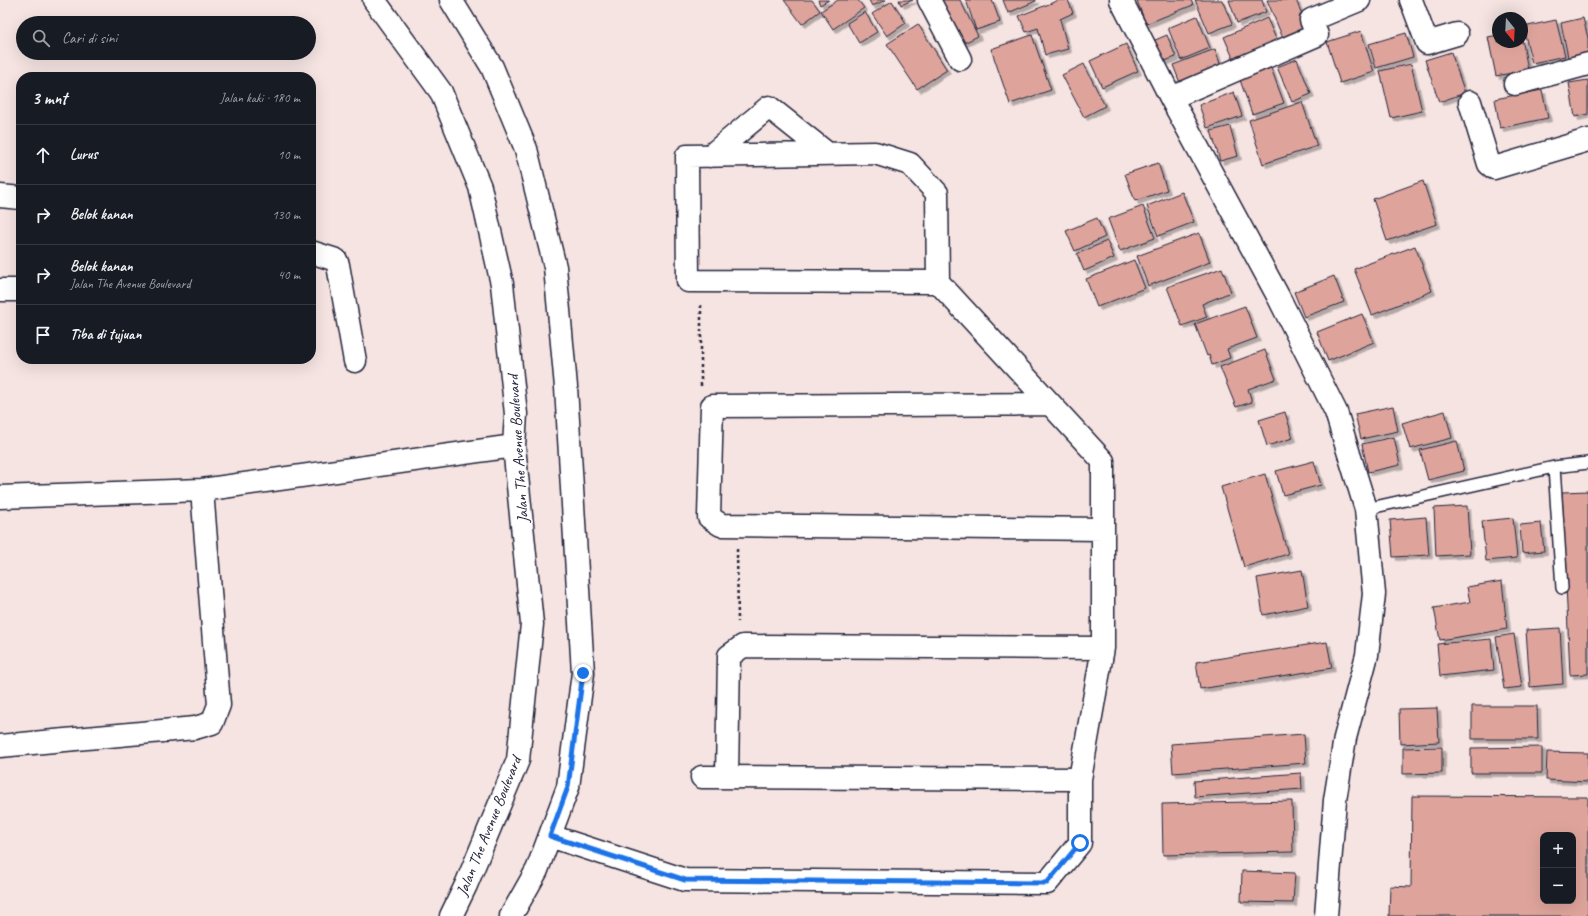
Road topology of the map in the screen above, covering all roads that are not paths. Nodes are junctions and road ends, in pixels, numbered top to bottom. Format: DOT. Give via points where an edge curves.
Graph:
graph roads {
  1 [pos="374,0"];
  2 [pos="451,0"];
  3 [pos="929,0"];
  4 [pos="1121,0"];
  5 [pos="1358,0"];
  6 [pos="1411,0"];
  7 [pos="1457,34"];
  8 [pos="960,59"];
  9 [pos="1588,64"];
  10 [pos="1515,84"];
  11 [pos="1171,98"];
  12 [pos="1470,102"];
  13 [pos="1588,140"];
  14 [pos="828,154"];
  15 [pos="710,156"];
  16 [pos="0,196"];
  17 [pos="16,198"];
  18 [pos="316,254"];
  19 [pos="938,282"];
  20 [pos="0,290"];
  21 [pos="16,290"];
  22 [pos="355,361"];
  23 [pos="1050,404"];
  24 [pos="514,446"];
  25 [pos="1588,463"];
  26 [pos="1554,467"];
  27 [pos="202,490"];
  28 [pos="0,497"];
  29 [pos="1366,509"];
  30 [pos="1103,529"];
  31 [pos="1562,588"];
  32 [pos="1103,648"];
  33 [pos="0,746"];
  34 [pos="702,777"];
  35 [pos="727,777"];
  36 [pos="1080,779"];
  37 [pos="550,836"];
  38 [pos="451,916"];
  39 [pos="511,916"];
  40 [pos="1326,916"];
  1 -- 24 [label="street, Jalan The Avenue Boulevard" via="441,92 480,188 502,284 516,414"];
  2 -- 37 [label="street" via="492,67 526,149 555,267 566,387 583,673 568,787"];
  3 -- 8 [label="street"];
  4 -- 11 [label="street"];
  5 -- 11 [label="street" via="1311,20 1317,35"];
  6 -- 7 [label="street" via="1426,43"];
  9 -- 10 [label="street"];
  11 -- 29 [label="street" via="1278,296 1336,412"];
  12 -- 13 [label="street" via="1489,164 1494,168"];
  14 -- 15 [label="street"];
  14 -- 15 [label="street" via="769,107"];
  14 -- 19 [label="street" via="875,153 910,164 937,193"];
  15 -- 19 [label="street" via="687,156 688,280"];
  16 -- 17 [label="street"];
  18 -- 22 [label="street" via="336,260 338,264"];
  19 -- 23 [label="street"];
  20 -- 21 [label="street"];
  23 -- 30 [label="street" via="1103,461"];
  23 -- 30 [label="street" via="712,406 709,517 721,525"];
  24 -- 27 [label="street"];
  24 -- 38 [label="street, Jalan The Avenue Boulevard" via="532,624 518,760"];
  25 -- 26 [label="lane"];
  26 -- 29 [label="lane"];
  26 -- 31 [label="lane"];
  27 -- 28 [label="street"];
  27 -- 33 [label="street" via="219,705 212,723 195,728"];
  29 -- 40 [label="street" via="1374,594 1367,655 1345,738 1335,800"];
  30 -- 32 [label="street"];
  32 -- 35 [label="street" via="743,646 729,656"];
  32 -- 36 [label="street"];
  34 -- 35 [label="street"];
  35 -- 36 [label="street"];
  36 -- 37 [label="street" via="1080,843 1047,883 685,880"];
  37 -- 39 [label="street" via="537,870"];
}
